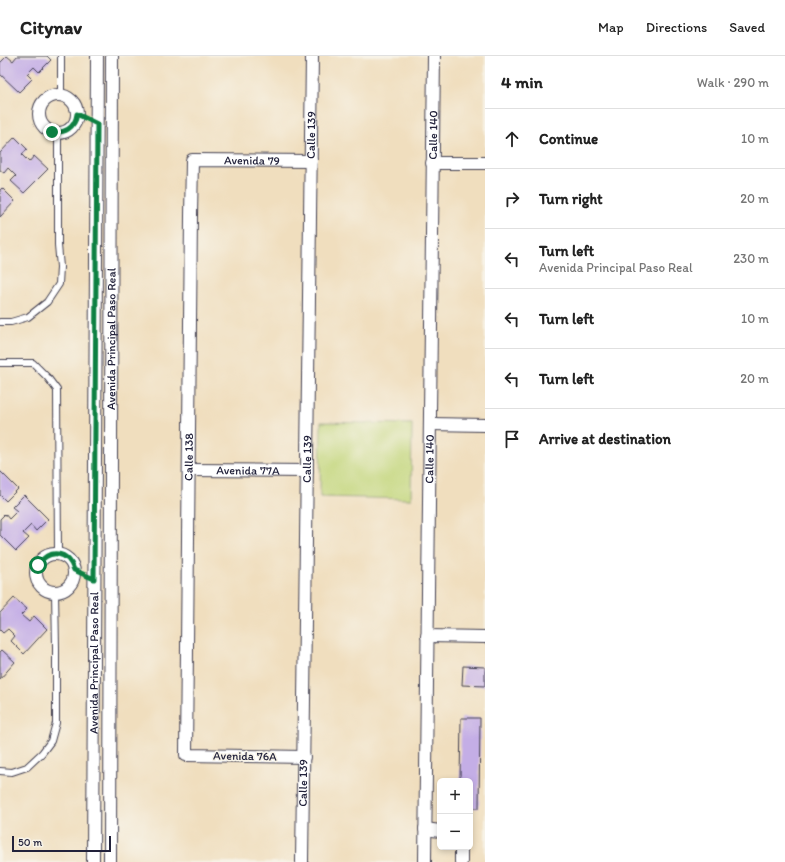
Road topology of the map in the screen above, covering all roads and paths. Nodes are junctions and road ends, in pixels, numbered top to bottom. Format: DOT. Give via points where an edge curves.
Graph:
graph roads {
  1 [pos="61,56"];
  2 [pos="97,56"];
  3 [pos="112,56"];
  4 [pos="312,56"];
  5 [pos="434,56"];
  6 [pos="61,95"];
  7 [pos="77,114"];
  8 [pos="97,124"];
  9 [pos="112,124"];
  10 [pos="58,133"];
  11 [pos="192,160"];
  12 [pos="311,161"];
  13 [pos="432,163"];
  14 [pos="485,163"];
  15 [pos="0,322"];
  16 [pos="0,363"];
  17 [pos="430,424"];
  18 [pos="485,425"];
  19 [pos="189,470"];
  20 [pos="307,471"];
  21 [pos="58,554"];
  22 [pos="74,570"];
  23 [pos="94,579"];
  24 [pos="111,579"];
  25 [pos="55,592"];
  26 [pos="427,636"];
  27 [pos="485,637"];
  28 [pos="186,755"];
  29 [pos="304,757"];
  30 [pos="0,771"];
  31 [pos="425,830"];
  32 [pos="437,831"];
  33 [pos="461,850"];
  34 [pos="92,862"];
  35 [pos="110,862"];
  36 [pos="302,862"];
  37 [pos="425,862"];
  38 [pos="461,862"];
  1 -- 6 [label="lane"];
  2 -- 8 [label="street, Avenida Principal Paso Real"];
  3 -- 9 [label="street, Avenida Principal Paso Real"];
  4 -- 12 [label="street, Calle 139"];
  5 -- 13 [label="street, Calle 140"];
  6 -- 7 [label="street" via="72,100"];
  6 -- 10 [label="street" via="49,97 39,112 39,118 46,129"];
  7 -- 8 [label="street"];
  7 -- 10 [label="street" via="70,129"];
  8 -- 9 [label="street"];
  8 -- 23 [label="street, Avenida Principal Paso Real"];
  9 -- 24 [label="street, Avenida Principal Paso Real"];
  10 -- 15 [label="lane" via="59,284 47,302 28,317"];
  11 -- 12 [label="street, Avenida 79"];
  11 -- 19 [label="street, Calle 138"];
  12 -- 20 [label="street, Calle 139"];
  13 -- 14 [label="street"];
  13 -- 17 [label="street, Calle 140"];
  16 -- 21 [label="lane" via="33,363 57,390"];
  17 -- 18 [label="street"];
  17 -- 26 [label="street, Calle 140"];
  19 -- 20 [label="street, Avenida 77A"];
  19 -- 28 [label="street, Calle 138"];
  20 -- 29 [label="street, Calle 139"];
  21 -- 22 [label="street" via="68,559"];
  21 -- 25 [label="street" via="41,560 36,570 39,583 48,591"];
  22 -- 23 [label="street"];
  22 -- 25 [label="street" via="67,588"];
  23 -- 24 [label="street"];
  23 -- 34 [label="street, Avenida Principal Paso Real"];
  24 -- 35 [label="street, Avenida Principal Paso Real"];
  25 -- 30 [label="lane" via="56,723 51,741 27,766 12,772"];
  26 -- 27 [label="street"];
  26 -- 31 [label="street, Calle 140"];
  28 -- 29 [label="street, Avenida 76A"];
  29 -- 36 [label="street, Calle 139"];
  31 -- 32 [label="street"];
  31 -- 37 [label="street, Calle 140"];
  33 -- 38 [label="street"];
}
